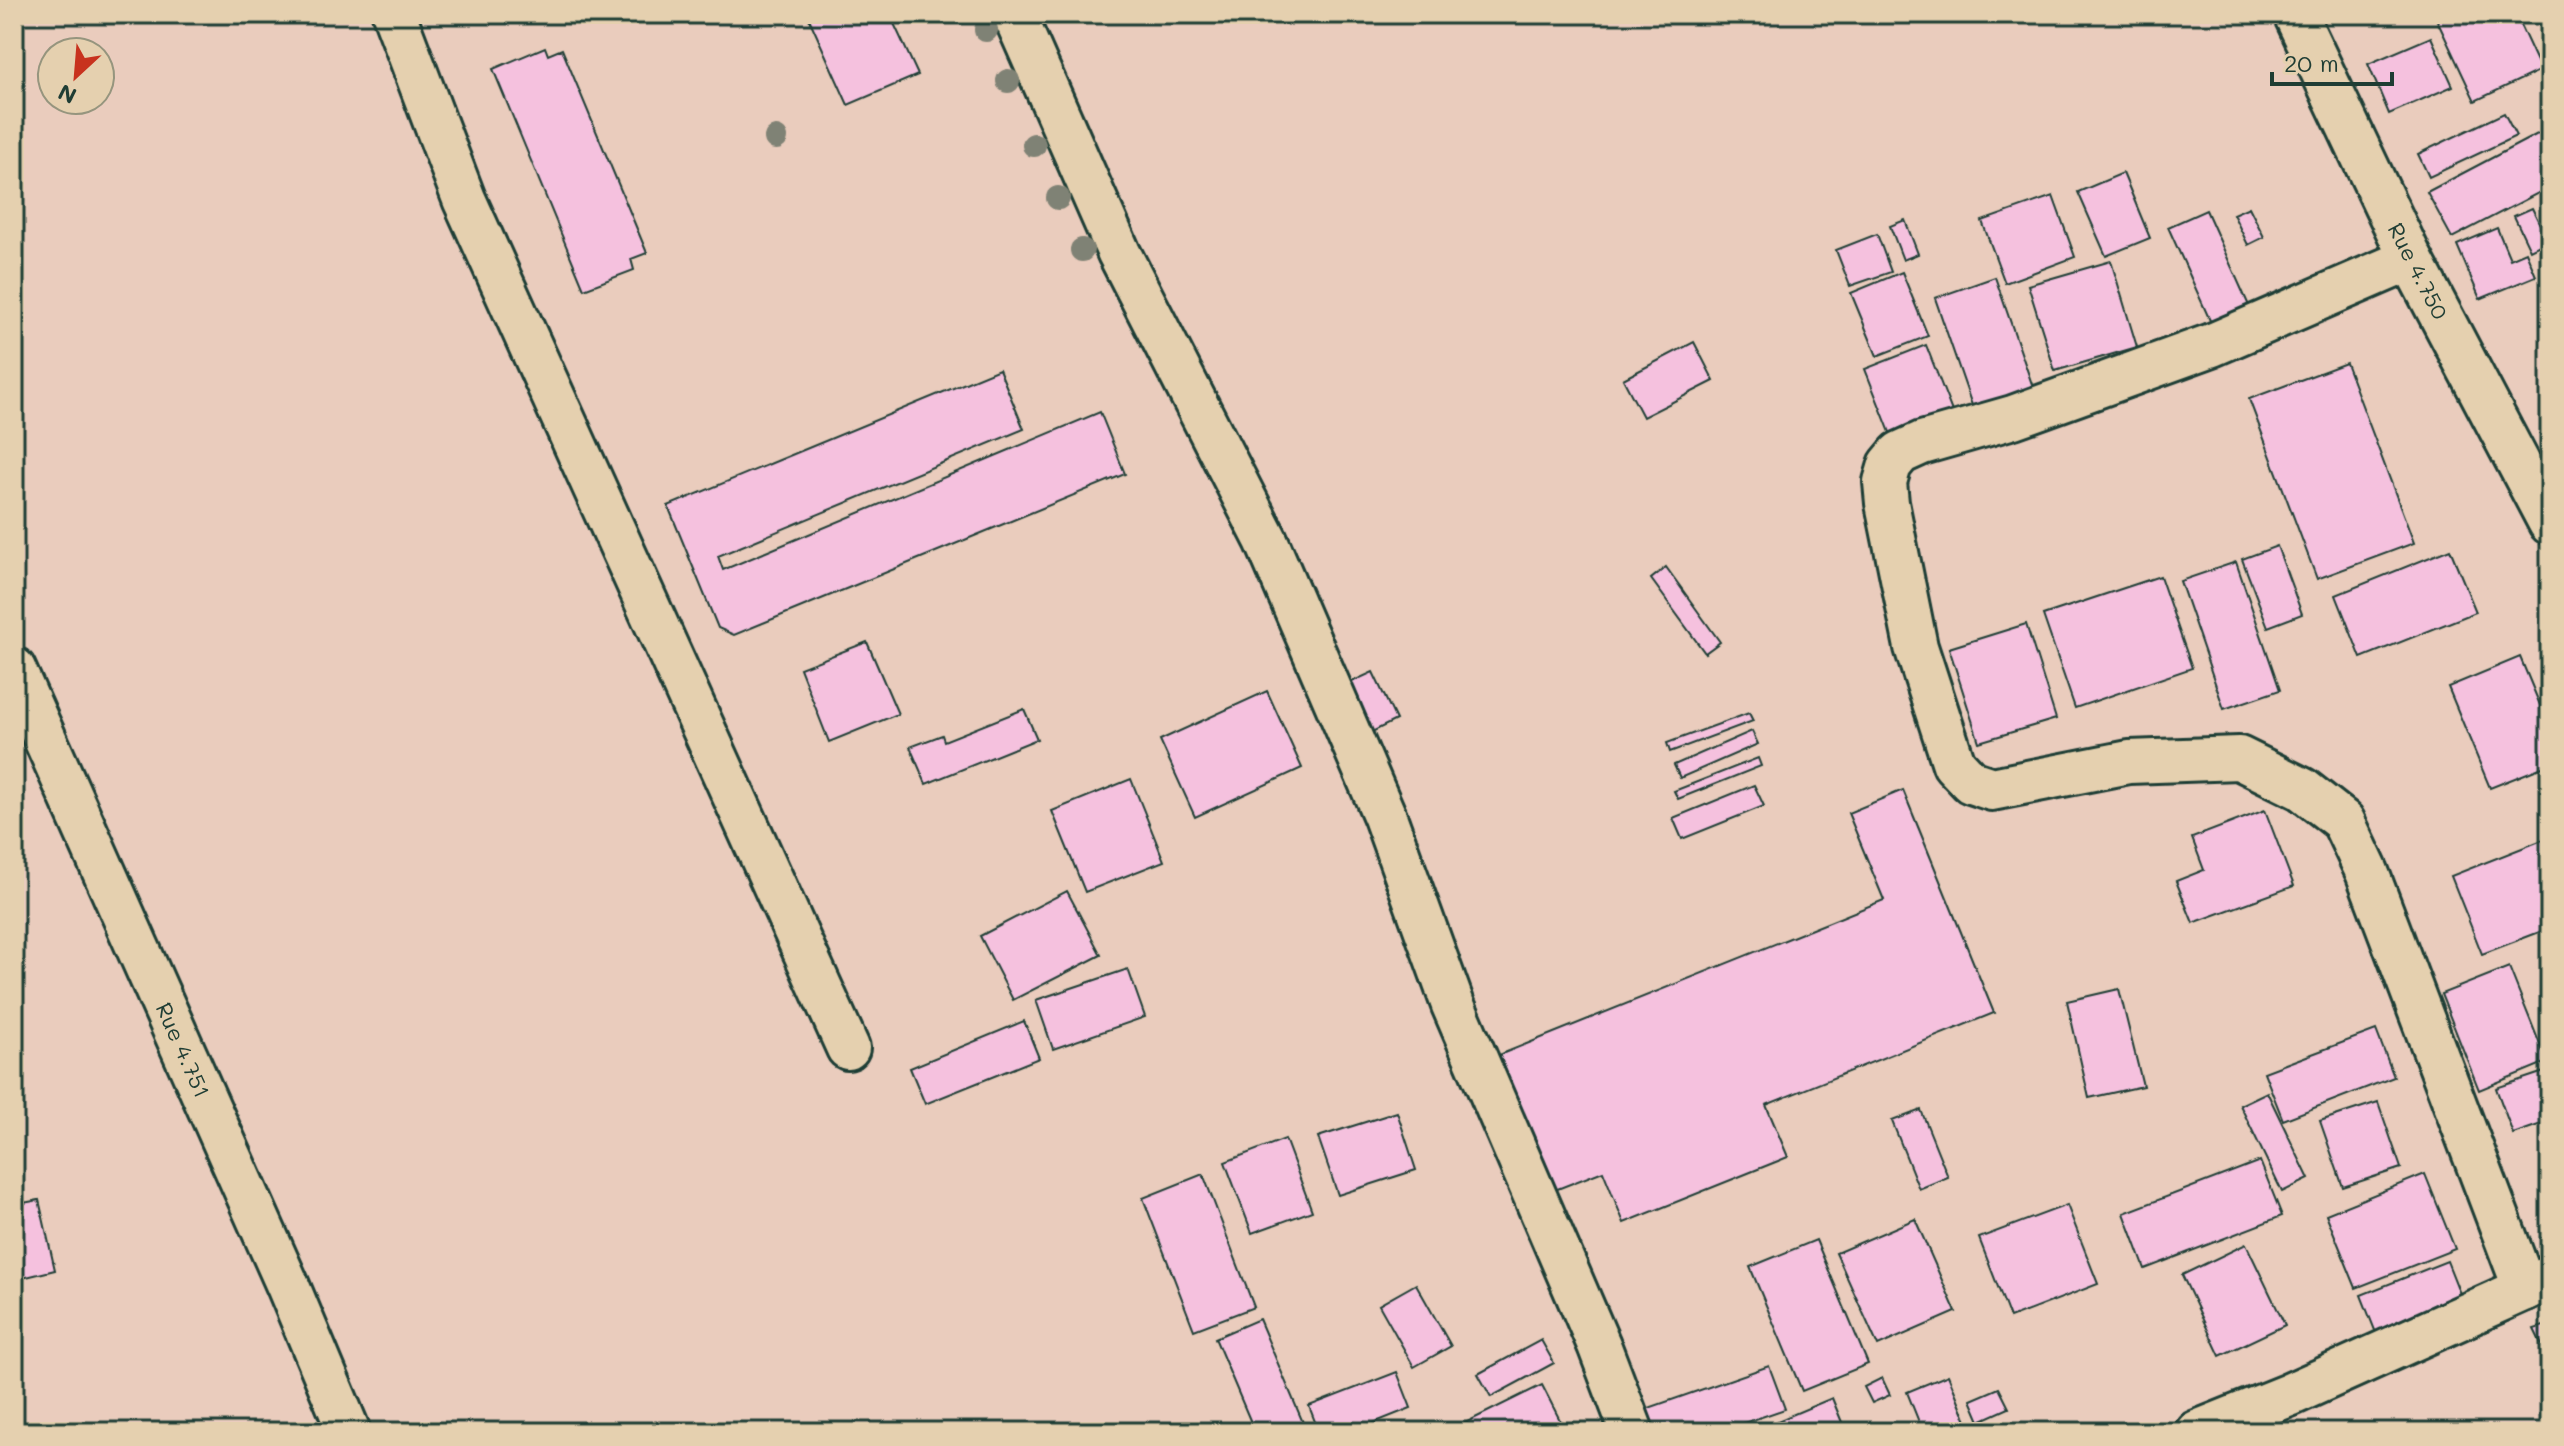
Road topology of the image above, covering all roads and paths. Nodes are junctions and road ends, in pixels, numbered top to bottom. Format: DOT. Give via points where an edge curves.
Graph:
graph roads {
  1 [pos="394,14"];
  2 [pos="1014,14"];
  3 [pos="2295,14"];
  4 [pos="2411,259"];
  5 [pos="2550,523"];
  6 [pos="14,669"];
  7 [pos="848,1048"];
  8 [pos="2538,1284"];
  9 [pos="349,1432"];
  10 [pos="1632,1432"];
  11 [pos="2197,1432"];
  1 -- 7 [label="street" via="464,199"];
  2 -- 10 [label="street" via="1119,253 1266,540 1385,817 1453,1005"];
  3 -- 4 [label="street, Rue 4.750"];
  4 -- 5 [label="street, Rue 4.750"];
  4 -- 8 [label="street" via="2212,345 1900,453 1885,482 1887,503 1916,647 1954,764 1971,782 1992,789 2129,762 2239,758 2302,789 2343,821"];
  6 -- 9 [label="street, Rue 4.751"];
  8 -- 11 [label="street"];
}
